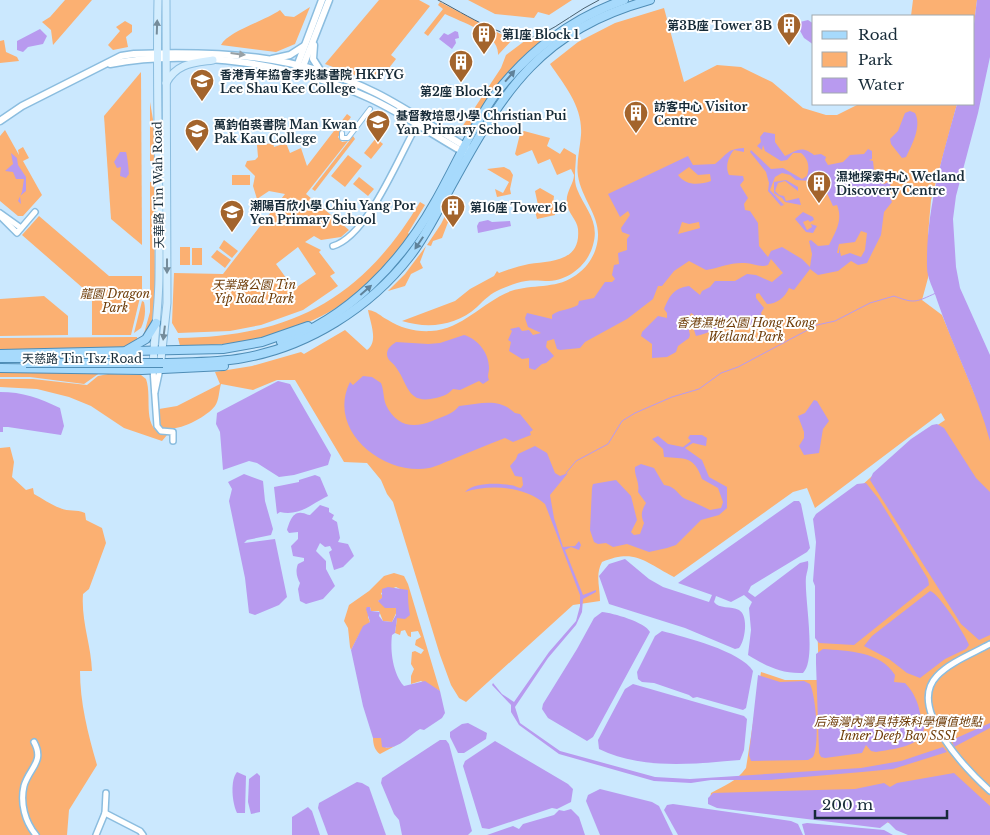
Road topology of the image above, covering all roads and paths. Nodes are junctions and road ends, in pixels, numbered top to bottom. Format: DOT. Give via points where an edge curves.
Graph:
graph roads {
  1 [pos="158,0"];
  2 [pos="166,0"];
  3 [pos="322,0"];
  4 [pos="329,0"];
  5 [pos="624,0"];
  6 [pos="650,0"];
  7 [pos="320,23"];
  8 [pos="305,45"];
  9 [pos="166,56"];
  10 [pos="156,57"];
  11 [pos="268,59"];
  12 [pos="213,60"];
  13 [pos="300,66"];
  14 [pos="320,71"];
  15 [pos="297,74"];
  16 [pos="165,85"];
  17 [pos="370,109"];
  18 [pos="0,121"];
  19 [pos="417,125"];
  20 [pos="342,133"];
  21 [pos="465,150"];
  22 [pos="35,212"];
  23 [pos="0,214"];
  24 [pos="21,228"];
  25 [pos="333,246"];
  26 [pos="326,318"];
  27 [pos="156,323"];
  28 [pos="301,341"];
  29 [pos="274,348"];
  30 [pos="120,352"];
  31 [pos="0,354"];
  32 [pos="0,358"];
  33 [pos="26,360"];
  34 [pos="159,360"];
  35 [pos="0,363"];
  36 [pos="0,368"];
  37 [pos="174,441"];
  38 [pos="990,644"];
  39 [pos="34,742"];
  40 [pos="990,792"];
  41 [pos="106,793"];
  42 [pos="105,813"];
  43 [pos="36,835"];
  44 [pos="96,835"];
  45 [pos="143,835"];
  10 -- 1 [label="main road, 天華路 Tin Wah Road, one-way"];
  2 -- 9 [label="main road, 天華路 Tin Wah Road"];
  3 -- 8 [label="street"];
  4 -- 7 [label="street"];
  21 -- 5 [label="main road, one-way" via="495,95 533,54 576,22"];
  6 -- 21 [label="main road" via="596,20 547,52 506,94"];
  7 -- 13 [label="street"];
  7 -- 14 [label="street" via="312,52"];
  8 -- 11 [label="street" via="290,55"];
  8 -- 13 [label="street"];
  9 -- 10 [label="street"];
  9 -- 11 [label="street, one-way" via="214,52"];
  9 -- 12 [label="street"];
  9 -- 16 [label="main road, 天華路 Tin Wah Road"];
  10 -- 18 [label="street" via="128,54 22,106"];
  10 -- 27 [label="main road, 天華路 Tin Wah Road" via="159,291"];
  11 -- 13 [label="street"];
  12 -- 15 [label="street"];
  12 -- 16 [label="main road" via="181,66"];
  13 -- 14 [label="street"];
  13 -- 15 [label="street"];
  14 -- 21 [label="street" via="386,98"];
  15 -- 19 [label="street" via="360,94"];
  16 -- 34 [label="main road, 天華路 Tin Wah Road, one-way" via="167,287"];
  17 -- 20 [label="street" via="348,138 342,138"];
  19 -- 21 [label="street"];
  19 -- 25 [label="street" via="371,210 349,237"];
  26 -- 21 [label="main road, one-way" via="364,292 394,262 436,200 443,179"];
  21 -- 28 [label="main road, one-way" via="427,230 401,268 349,314"];
  22 -- 24 [label="street"];
  23 -- 24 [label="street"];
  23 -- 24 [label="street" via="17,233"];
  26 -- 29 [label="main road"];
  26 -- 34 [label="main road" via="247,346 205,350"];
  27 -- 30 [label="main road" via="140,344"];
  27 -- 34 [label="main road, 天華路 Tin Wah Road"];
  28 -- 29 [label="main road"];
  28 -- 34 [label="main road" via="291,349 246,362 208,368"];
  29 -- 34 [label="main road" via="231,360"];
  30 -- 31 [label="main road"];
  30 -- 34 [label="main road"];
  32 -- 33 [label="main road, 天慈路 Tin Tsz Road"];
  33 -- 34 [label="main road, 天慈路 Tin Tsz Road, bridge"];
  33 -- 35 [label="main road, 天慈路 Tin Tsz Road"];
  34 -- 36 [label="main road"];
  34 -- 37 [label="street" via="155,392 157,426 161,431 173,432"];
  38 -- 40 [label="street" via="938,674 929,687 928,698 930,710 944,738 965,768"];
  39 -- 43 [label="street" via="38,752 37,764 24,786 23,799 28,825"];
  41 -- 42 [label="street"];
  42 -- 44 [label="street"];
  42 -- 45 [label="street"];
}
